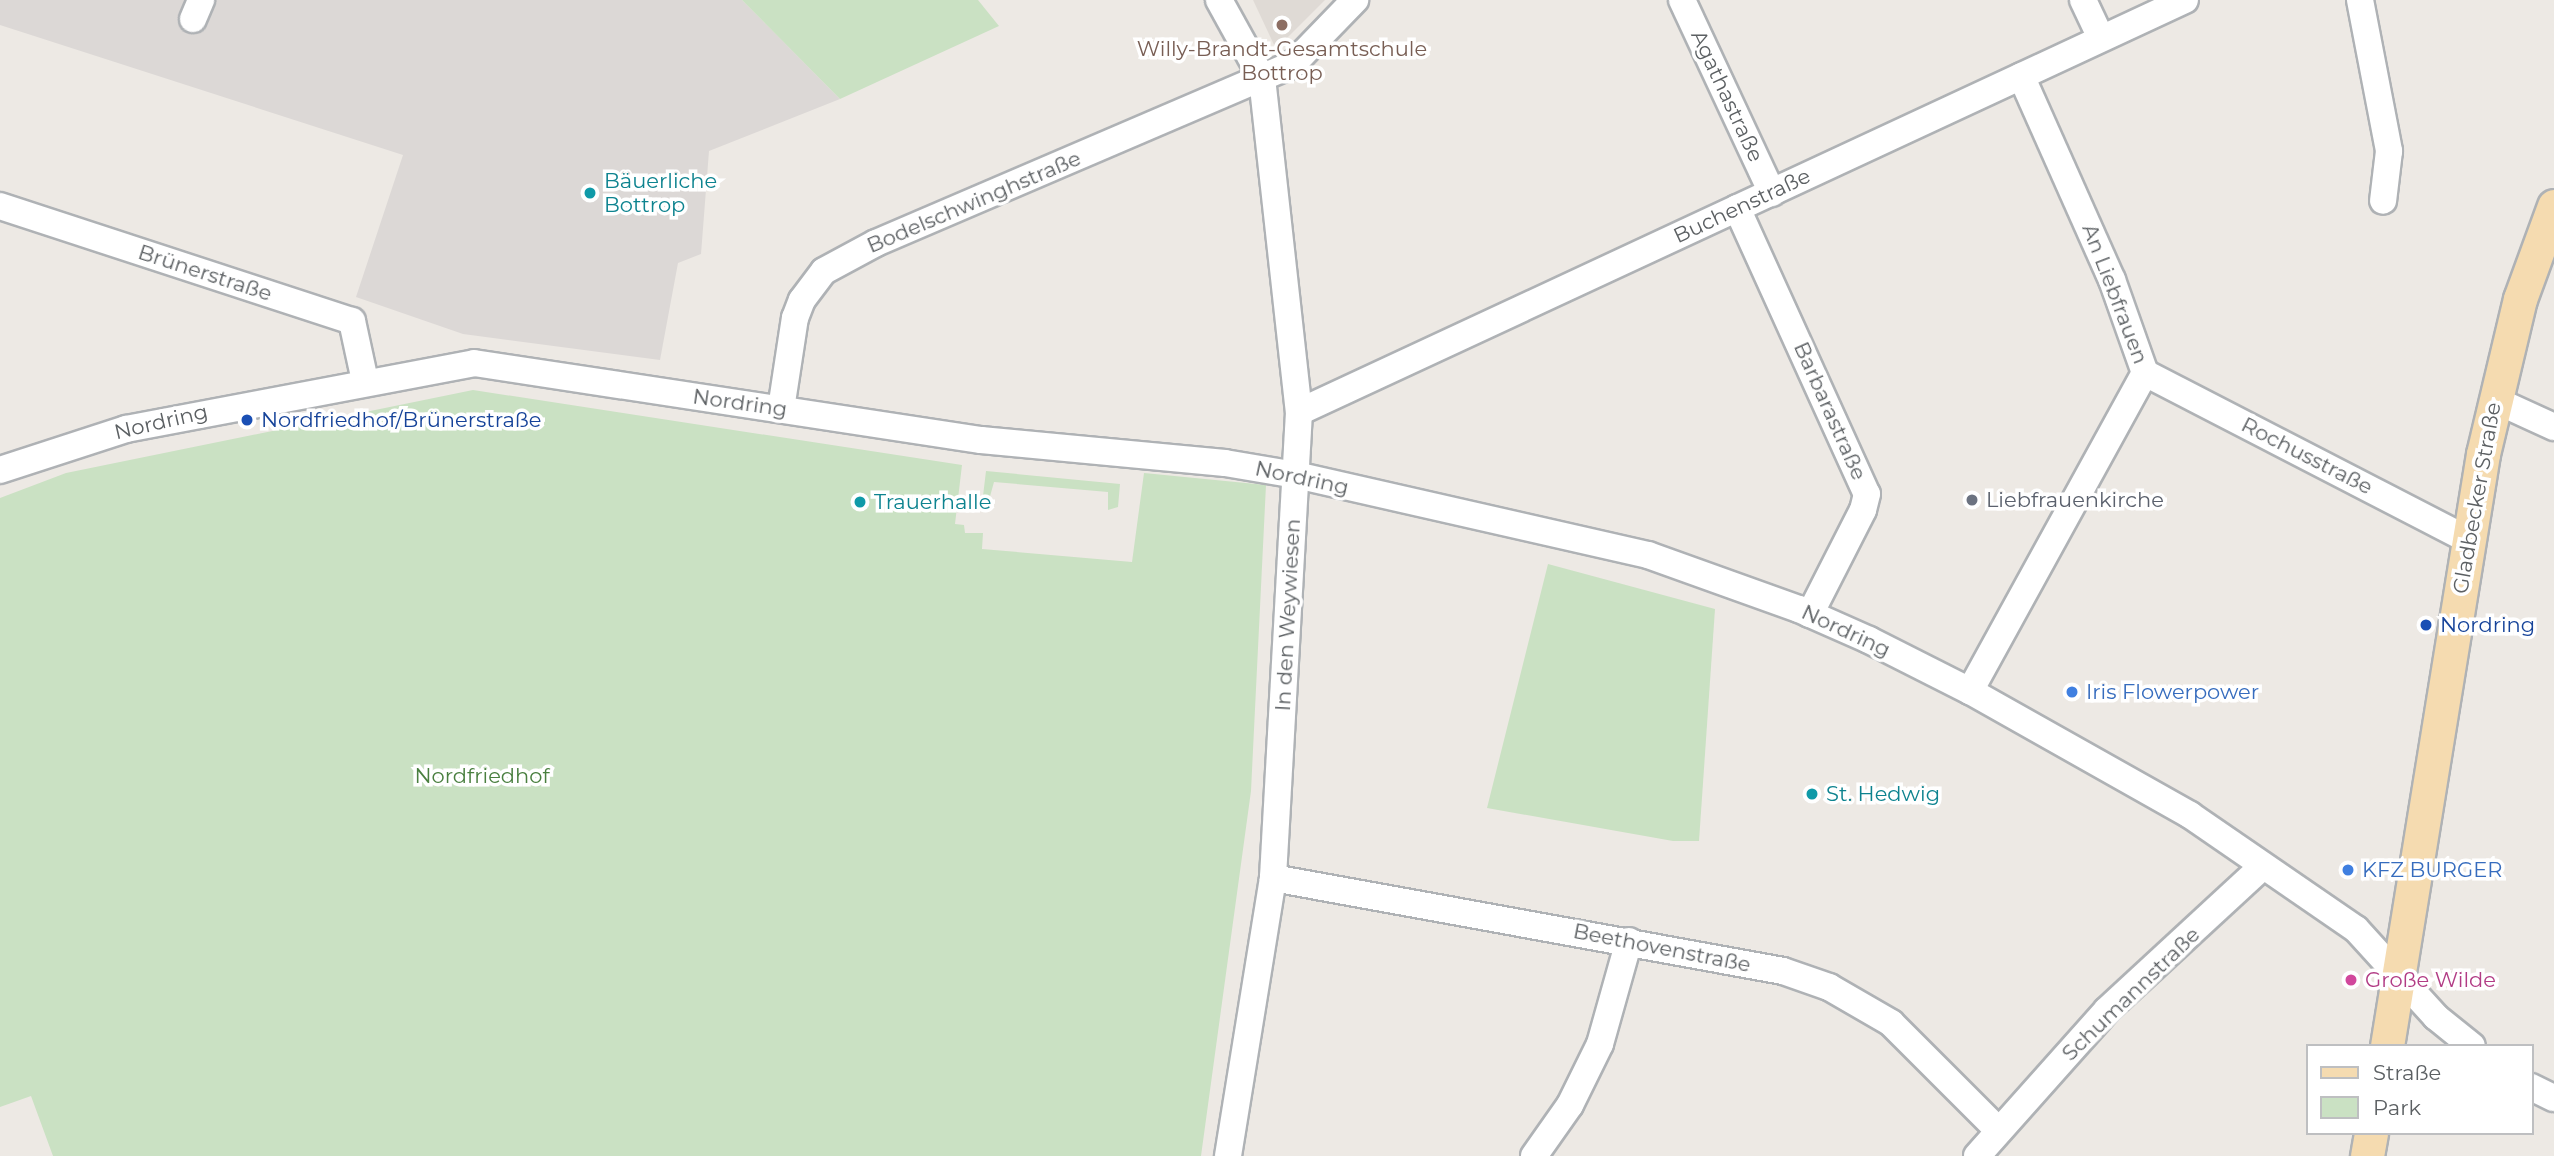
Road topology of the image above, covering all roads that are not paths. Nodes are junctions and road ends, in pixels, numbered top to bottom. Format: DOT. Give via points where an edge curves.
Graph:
graph roads {
  1 [pos="1219,0"];
  2 [pos="1355,0"];
  3 [pos="1682,0"];
  4 [pos="2083,0"];
  5 [pos="2185,0"];
  6 [pos="2360,0"];
  7 [pos="2101,38"];
  8 [pos="2021,76"];
  9 [pos="1262,78"];
  10 [pos="1772,193"];
  11 [pos="2383,201"];
  12 [pos="0,206"];
  13 [pos="2554,206"];
  14 [pos="1737,208"];
  15 [pos="2145,373"];
  16 [pos="365,382"];
  17 [pos="2495,400"];
  18 [pos="781,409"];
  19 [pos="1299,412"];
  20 [pos="2554,427"];
  21 [pos="0,470"];
  22 [pos="1296,475"];
  23 [pos="2468,540"];
  24 [pos="1810,614"];
  25 [pos="1970,691"];
  26 [pos="2263,866"];
  27 [pos="1273,878"];
  28 [pos="1629,941"];
  29 [pos="2399,978"];
  30 [pos="2387,1044"];
  31 [pos="2470,1044"];
  32 [pos="2533,1088"];
  33 [pos="2554,1098"];
  34 [pos="1997,1129"];
  35 [pos="2371,1135"];
  36 [pos="1228,1156"];
  37 [pos="1534,1156"];
  38 [pos="1977,1156"];
  39 [pos="2367,1156"];
  1 -- 9 [label="street, In den Weywiesen"];
  2 -- 9 [label="street, Bodelschwinghstraße" via="1292,65"];
  3 -- 10 [label="street, Agathastraße"];
  4 -- 7 [label="street"];
  5 -- 7 [label="street, Buchenstraße"];
  6 -- 11 [label="street" via="2389,151"];
  7 -- 8 [label="street, Buchenstraße"];
  8 -- 10 [label="street, Buchenstraße"];
  8 -- 15 [label="street, An Liebfrauen" via="2112,280"];
  9 -- 18 [label="street, Bodelschwinghstraße" via="876,243 824,271 795,318"];
  9 -- 19 [label="street, In den Weywiesen"];
  10 -- 14 [label="street, Buchenstraße"];
  12 -- 16 [label="street, Brünerstraße" via="352,321"];
  13 -- 17 [label="main road, Gladbecker Straße" via="2520,299"];
  14 -- 19 [label="street, Buchenstraße"];
  14 -- 24 [label="street, Barbarastraße" via="1867,494"];
  15 -- 23 [label="street, Rochusstraße"];
  15 -- 25 [label="street, An Liebfrauen"];
  16 -- 18 [label="street, Nordring" via="474,363"];
  16 -- 21 [label="street, Nordring" via="126,429"];
  17 -- 20 [label="street"];
  17 -- 23 [label="main road, Gladbecker Straße"];
  18 -- 22 [label="street, Nordring" via="981,440"];
  19 -- 22 [label="street, In den Weywiesen"];
  22 -- 24 [label="street, Nordring" via="1648,555"];
  22 -- 27 [label="street, In den Weywiesen"];
  23 -- 29 [label="main road, Gladbecker Straße"];
  24 -- 25 [label="street, Nordring"];
  25 -- 26 [label="street, Nordring" via="2190,815"];
  26 -- 29 [label="street, Nordring" via="2356,929"];
  26 -- 34 [label="street, Schumannstraße" via="2107,1010"];
  27 -- 28 [label="street, Beethovenstraße"];
  27 -- 36 [label="street, In den Weywiesen"];
  28 -- 34 [label="street, Beethovenstraße" via="1783,971 1864,1004 1938,1066"];
  28 -- 37 [label="street" via="1600,1044 1570,1105"];
  29 -- 30 [label="main road, Gladbecker Straße"];
  29 -- 31 [label="street, Nordring"];
  32 -- 33 [label="street"];
  34 -- 38 [label="street, Schumannstraße"];
  35 -- 39 [label="main road"];
}
